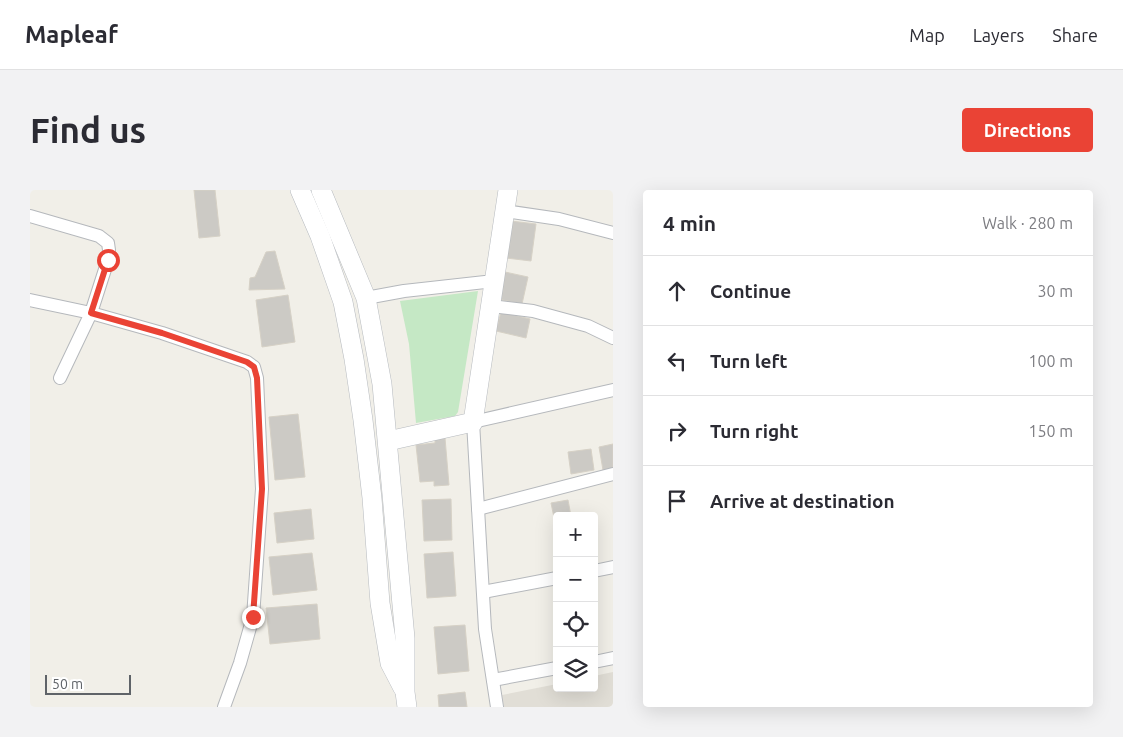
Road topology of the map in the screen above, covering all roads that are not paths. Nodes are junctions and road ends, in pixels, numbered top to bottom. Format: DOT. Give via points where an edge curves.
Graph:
graph roads {
  1 [pos="300,190"];
  2 [pos="321,190"];
  3 [pos="508,190"];
  4 [pos="505,211"];
  5 [pos="31,220"];
  6 [pos="613,233"];
  7 [pos="494,281"];
  8 [pos="366,298"];
  9 [pos="30,300"];
  10 [pos="491,306"];
  11 [pos="91,313"];
  12 [pos="613,338"];
  13 [pos="60,378"];
  14 [pos="613,390"];
  15 [pos="473,422"];
  16 [pos="388,441"];
  17 [pos="613,474"];
  18 [pos="478,509"];
  19 [pos="613,567"];
  20 [pos="598,569"];
  21 [pos="553,579"];
  22 [pos="483,592"];
  23 [pos="613,658"];
  24 [pos="598,661"];
  25 [pos="553,669"];
  26 [pos="493,680"];
  27 [pos="406,699"];
  28 [pos="224,707"];
  29 [pos="497,707"];
  1 -- 27 [label="main road" via="343,302 363,420 380,603 390,663"];
  2 -- 8 [label="main road"];
  3 -- 4 [label="main road"];
  4 -- 6 [label="street" via="559,219"];
  4 -- 7 [label="main road"];
  5 -- 11 [label="street" via="99,236 108,243 108,260"];
  7 -- 8 [label="street"];
  7 -- 10 [label="main road"];
  8 -- 16 [label="main road" via="382,384"];
  9 -- 11 [label="street"];
  10 -- 12 [label="street" via="533,311 588,326"];
  10 -- 15 [label="main road"];
  11 -- 13 [label="street"];
  11 -- 28 [label="street" via="162,333 254,367 262,489 253,617"];
  14 -- 15 [label="street"];
  15 -- 16 [label="main road"];
  15 -- 18 [label="street"];
  16 -- 27 [label="main road" via="405,638"];
  17 -- 18 [label="street"];
  18 -- 22 [label="street"];
  19 -- 20 [label="street"];
  21 -- 22 [label="street"];
  22 -- 26 [label="street"];
  23 -- 24 [label="street"];
  25 -- 26 [label="street"];
  26 -- 29 [label="street"];
}
